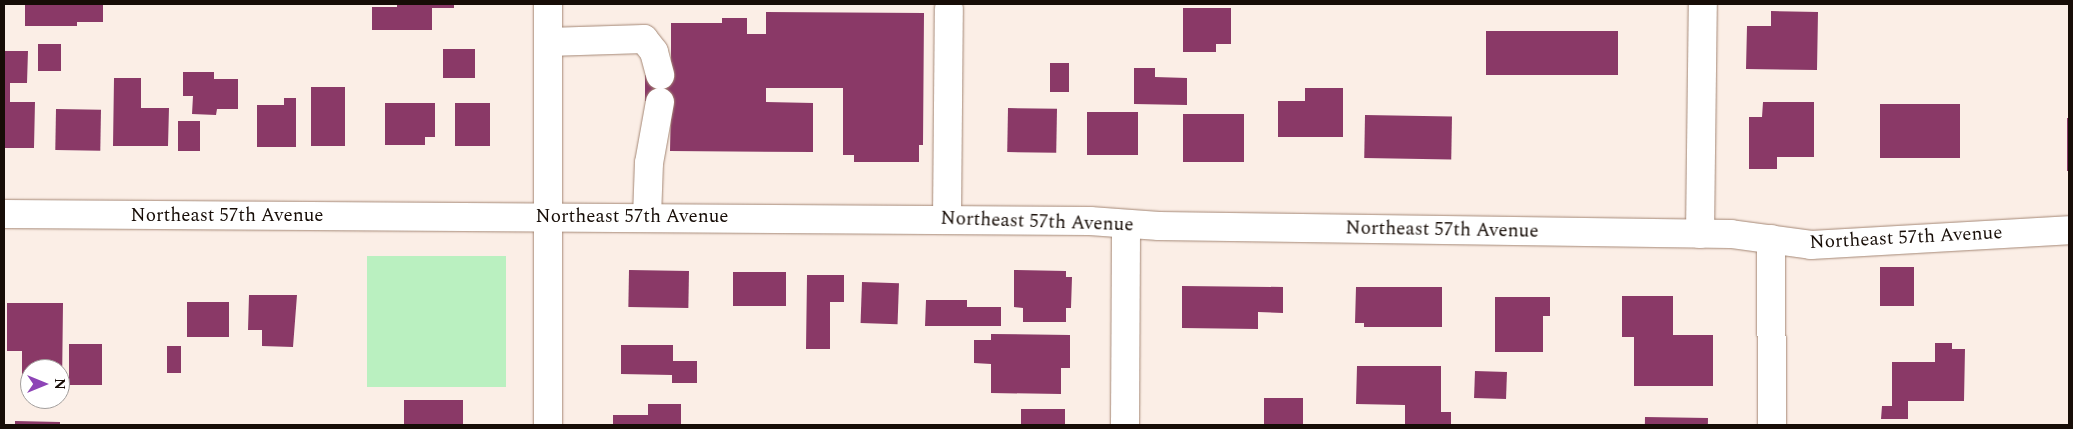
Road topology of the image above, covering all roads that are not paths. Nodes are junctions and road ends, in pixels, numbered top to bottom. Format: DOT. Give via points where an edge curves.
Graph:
graph roads {
  1 [pos="548,4"];
  2 [pos="1703,4"];
  3 [pos="948,9"];
  4 [pos="548,42"];
  5 [pos="660,75"];
  6 [pos="660,102"];
  7 [pos="4,214"];
  8 [pos="548,215"];
  9 [pos="647,217"];
  10 [pos="946,220"];
  11 [pos="1126,225"];
  12 [pos="2069,230"];
  13 [pos="1700,234"];
  14 [pos="1771,239"];
  15 [pos="548,425"];
  16 [pos="1125,425"];
  17 [pos="1772,425"];
  1 -- 4 [label="street"];
  2 -- 13 [label="street"];
  3 -- 10 [label="street"];
  4 -- 5 [label="street" via="644,39 654,52"];
  4 -- 8 [label="street"];
  6 -- 9 [label="street" via="649,164"];
  7 -- 8 [label="street, Northeast 57th Avenue" via="498,218"];
  8 -- 9 [label="street, Northeast 57th Avenue"];
  8 -- 15 [label="street"];
  9 -- 10 [label="street, Northeast 57th Avenue"];
  10 -- 11 [label="street, Northeast 57th Avenue" via="1090,221"];
  11 -- 13 [label="street, Northeast 57th Avenue"];
  11 -- 16 [label="street"];
  12 -- 14 [label="street, Northeast 57th Avenue" via="1851,245 1811,245"];
  13 -- 14 [label="street, Northeast 57th Avenue"];
  14 -- 17 [label="street"];
}
